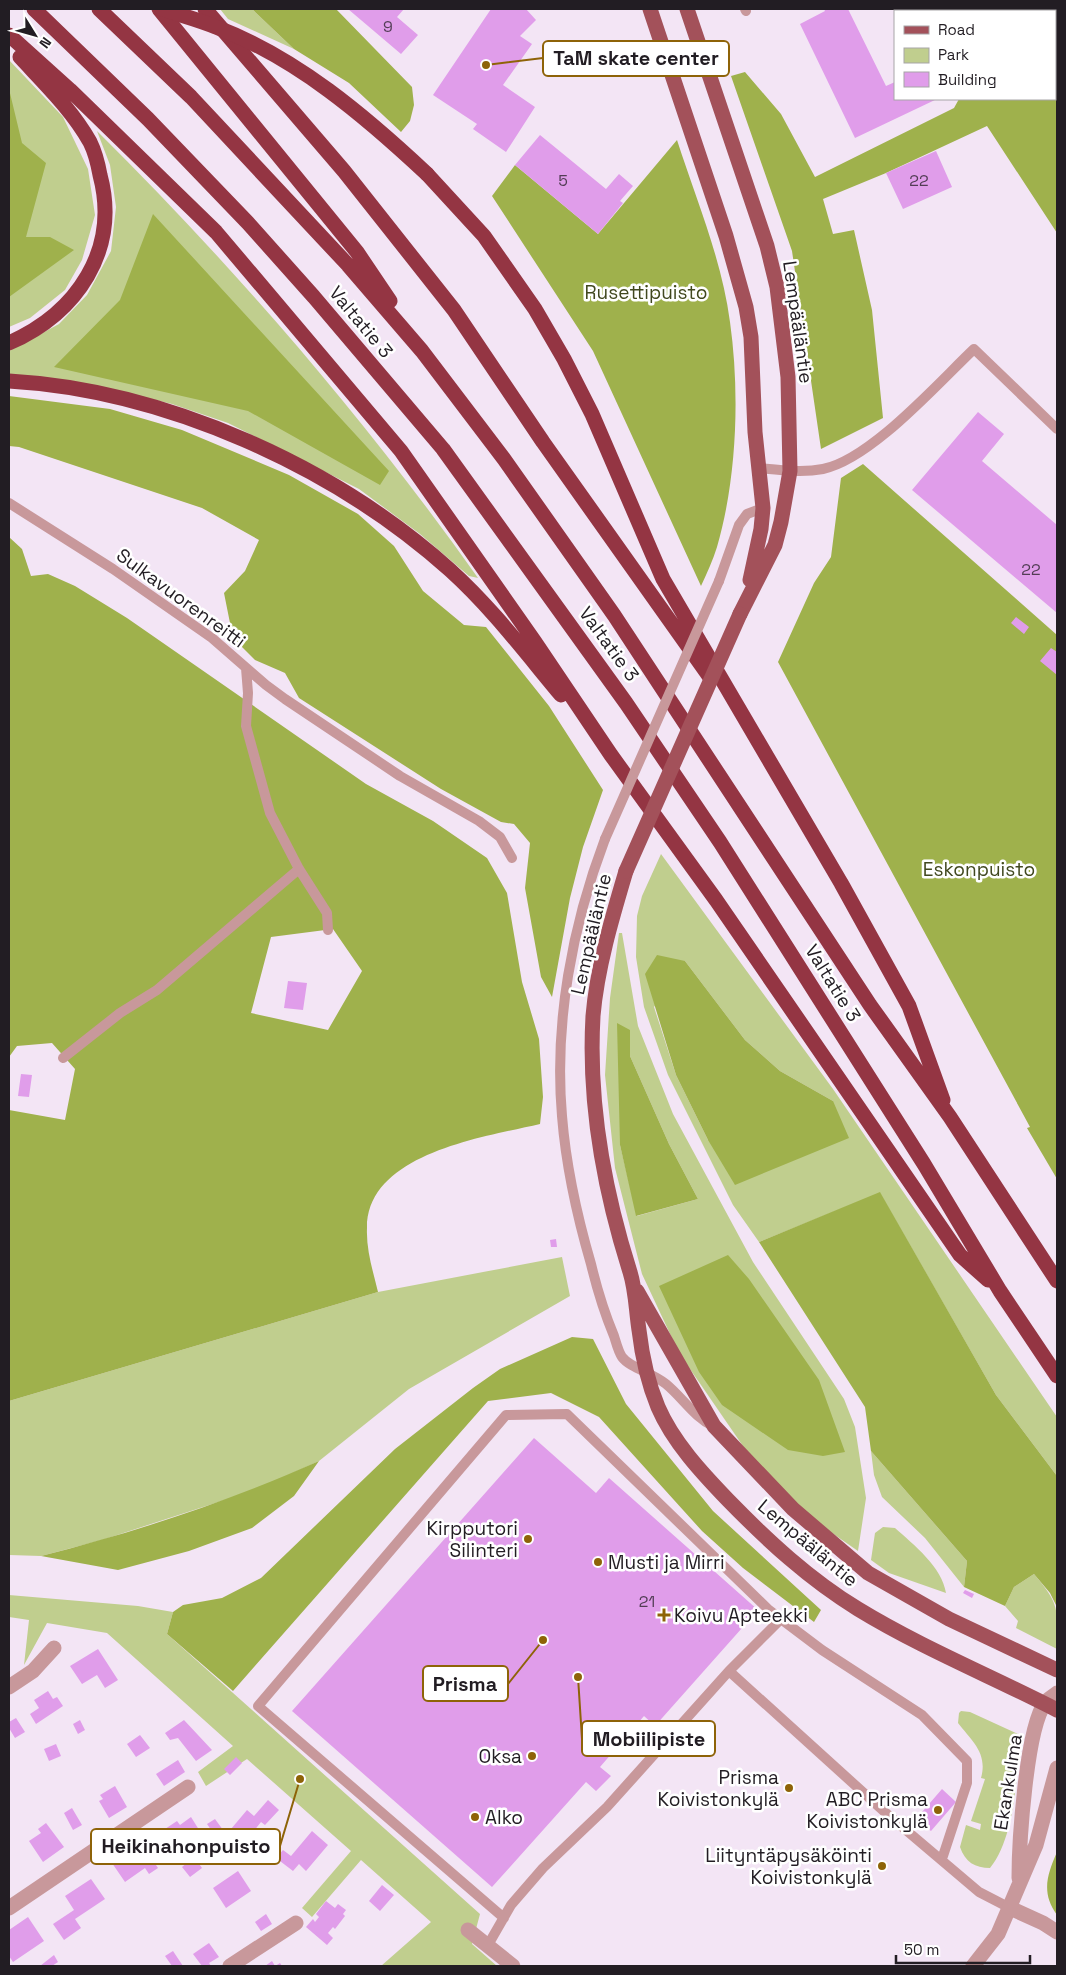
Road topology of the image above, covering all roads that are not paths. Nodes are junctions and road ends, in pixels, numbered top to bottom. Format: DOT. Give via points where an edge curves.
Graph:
graph roads {
  1 [pos="34,9"];
  2 [pos="99,9"];
  3 [pos="160,9"];
  4 [pos="205,9"];
  5 [pos="652,9"];
  6 [pos="686,9"];
  7 [pos="9,36"];
  8 [pos="9,44"];
  9 [pos="9,342"];
  10 [pos="422,350"];
  11 [pos="9,381"];
  12 [pos="1057,429"];
  13 [pos="759,468"];
  14 [pos="790,471"];
  15 [pos="9,504"];
  16 [pos="762,508"];
  17 [pos="740,614"];
  18 [pos="246,668"];
  19 [pos="611,755"];
  20 [pos="765,755"];
  21 [pos="512,858"];
  22 [pos="299,870"];
  23 [pos="328,930"];
  24 [pos="63,1058"];
  25 [pos="950,1118"];
  26 [pos="1057,1281"];
  27 [pos="633,1283"];
  28 [pos="1000,1291"];
  29 [pos="645,1370"];
  30 [pos="1057,1376"];
  31 [pos="714,1426"];
  32 [pos="781,1619"];
  33 [pos="54,1648"];
  34 [pos="1057,1670"];
  35 [pos="729,1671"];
  36 [pos="9,1686"];
  37 [pos="1057,1694"];
  38 [pos="1051,1706"];
  39 [pos="1057,1768"];
  40 [pos="188,1786"];
  41 [pos="942,1859"];
  42 [pos="1019,1883"];
  43 [pos="9,1908"];
  44 [pos="1010,1908"];
  45 [pos="504,1918"];
  46 [pos="296,1922"];
  47 [pos="468,1930"];
  48 [pos="1057,1932"];
  49 [pos="488,1945"];
  50 [pos="230,1966"];
  51 [pos="513,1966"];
  52 [pos="973,1966"];
  1 -- 28 [label="highway, Valtatie 3" via="148,118 248,223 443,449 626,703 720,842 924,1164"];
  2 -- 10 [label="highway, Valtatie 3" via="191,97 348,265"];
  3 -- 10 [label="highway" via="357,252"];
  3 -- 20 [label="highway, bridge" via="218,27 305,74 373,123 427,174 484,236 535,309 592,414 663,579"];
  4 -- 20 [label="highway" via="344,171 454,310"];
  5 -- 13 [label="main road, Lempääläntie" via="746,307 751,337 754,432"];
  6 -- 14 [label="main road, Lempääläntie" via="746,182 777,287 788,377"];
  7 -- 19 [label="highway" via="70,90 216,232 401,451"];
  8 -- 9 [label="highway" via="72,113 91,144 105,192 106,218 102,246 91,272 72,298 50,319"];
  10 -- 25 [label="highway, Valtatie 3" via="614,615 870,1005"];
  11 -- 19 [label="highway" via="40,383 169,410 293,463 352,495 450,570 494,614"];
  12 -- 14 [label="lane" via="974,349 870,447 829,467"];
  13 -- 14 [label="lane"];
  13 -- 16 [label="main road, Lempääläntie"];
  14 -- 17 [label="main road, Lempääläntie" via="775,545"];
  15 -- 18 [label="lane, Sulkavuorenreitti" via="175,612"];
  16 -- 17 [label="main road, Lempääläntie" via="756,562"];
  16 -- 29 [label="lane, bridge" via="748,514 739,524 719,581 605,839 586,897 568,974 560,1045 562,1116 578,1216 601,1304 621,1356 630,1366"];
  17 -- 27 [label="main road, Lempääläntie, bridge" via="626,872 600,974 592,1056 600,1155 611,1210"];
  18 -- 21 [label="lane" via="400,776 479,821 500,837"];
  18 -- 22 [label="lane, Sulkavuorenreitti" via="246,726 270,813"];
  19 -- 28 [label="highway" via="716,900 960,1254"];
  20 -- 25 [label="highway" via="909,1006"];
  22 -- 23 [label="lane, Sulkavuorenreitti" via="327,913"];
  22 -- 24 [label="lane" via="157,990 120,1013"];
  25 -- 26 [label="highway, Valtatie 3"];
  27 -- 29 [label="main road, Lempääläntie"];
  27 -- 31 [label="main road, Lempääläntie"];
  28 -- 30 [label="highway, Valtatie 3"];
  29 -- 31 [label="lane" via="665,1383 701,1421"];
  29 -- 38 [label="main road, Lempääläntie" via="659,1408 680,1444 710,1481 768,1540 811,1576 856,1608 933,1650"];
  31 -- 34 [label="main road, Lempääläntie" via="793,1510 868,1574 949,1619"];
  32 -- 35 [label="lane"];
  32 -- 41 [label="lane" via="822,1650 922,1715 967,1761 967,1782"];
  32 -- 45 [label="lane" via="567,1414 506,1415 258,1706"];
  33 -- 36 [label="street" via="33,1670"];
  35 -- 41 [label="lane"];
  35 -- 45 [label="lane" via="621,1793 543,1868 511,1904"];
  37 -- 38 [label="street"];
  38 -- 42 [label="street, Ekankulma" via="1034,1734 1020,1828"];
  39 -- 42 [label="street, Ekankulma" via="1036,1845"];
  40 -- 43 [label="street"];
  41 -- 44 [label="lane" via="979,1892"];
  42 -- 44 [label="street, Ekankulma"];
  44 -- 48 [label="street"];
  44 -- 52 [label="street, Ekankulma" via="998,1934"];
  45 -- 49 [label="lane"];
  46 -- 50 [label="street"];
  47 -- 49 [label="street"];
  49 -- 51 [label="street"];
}
